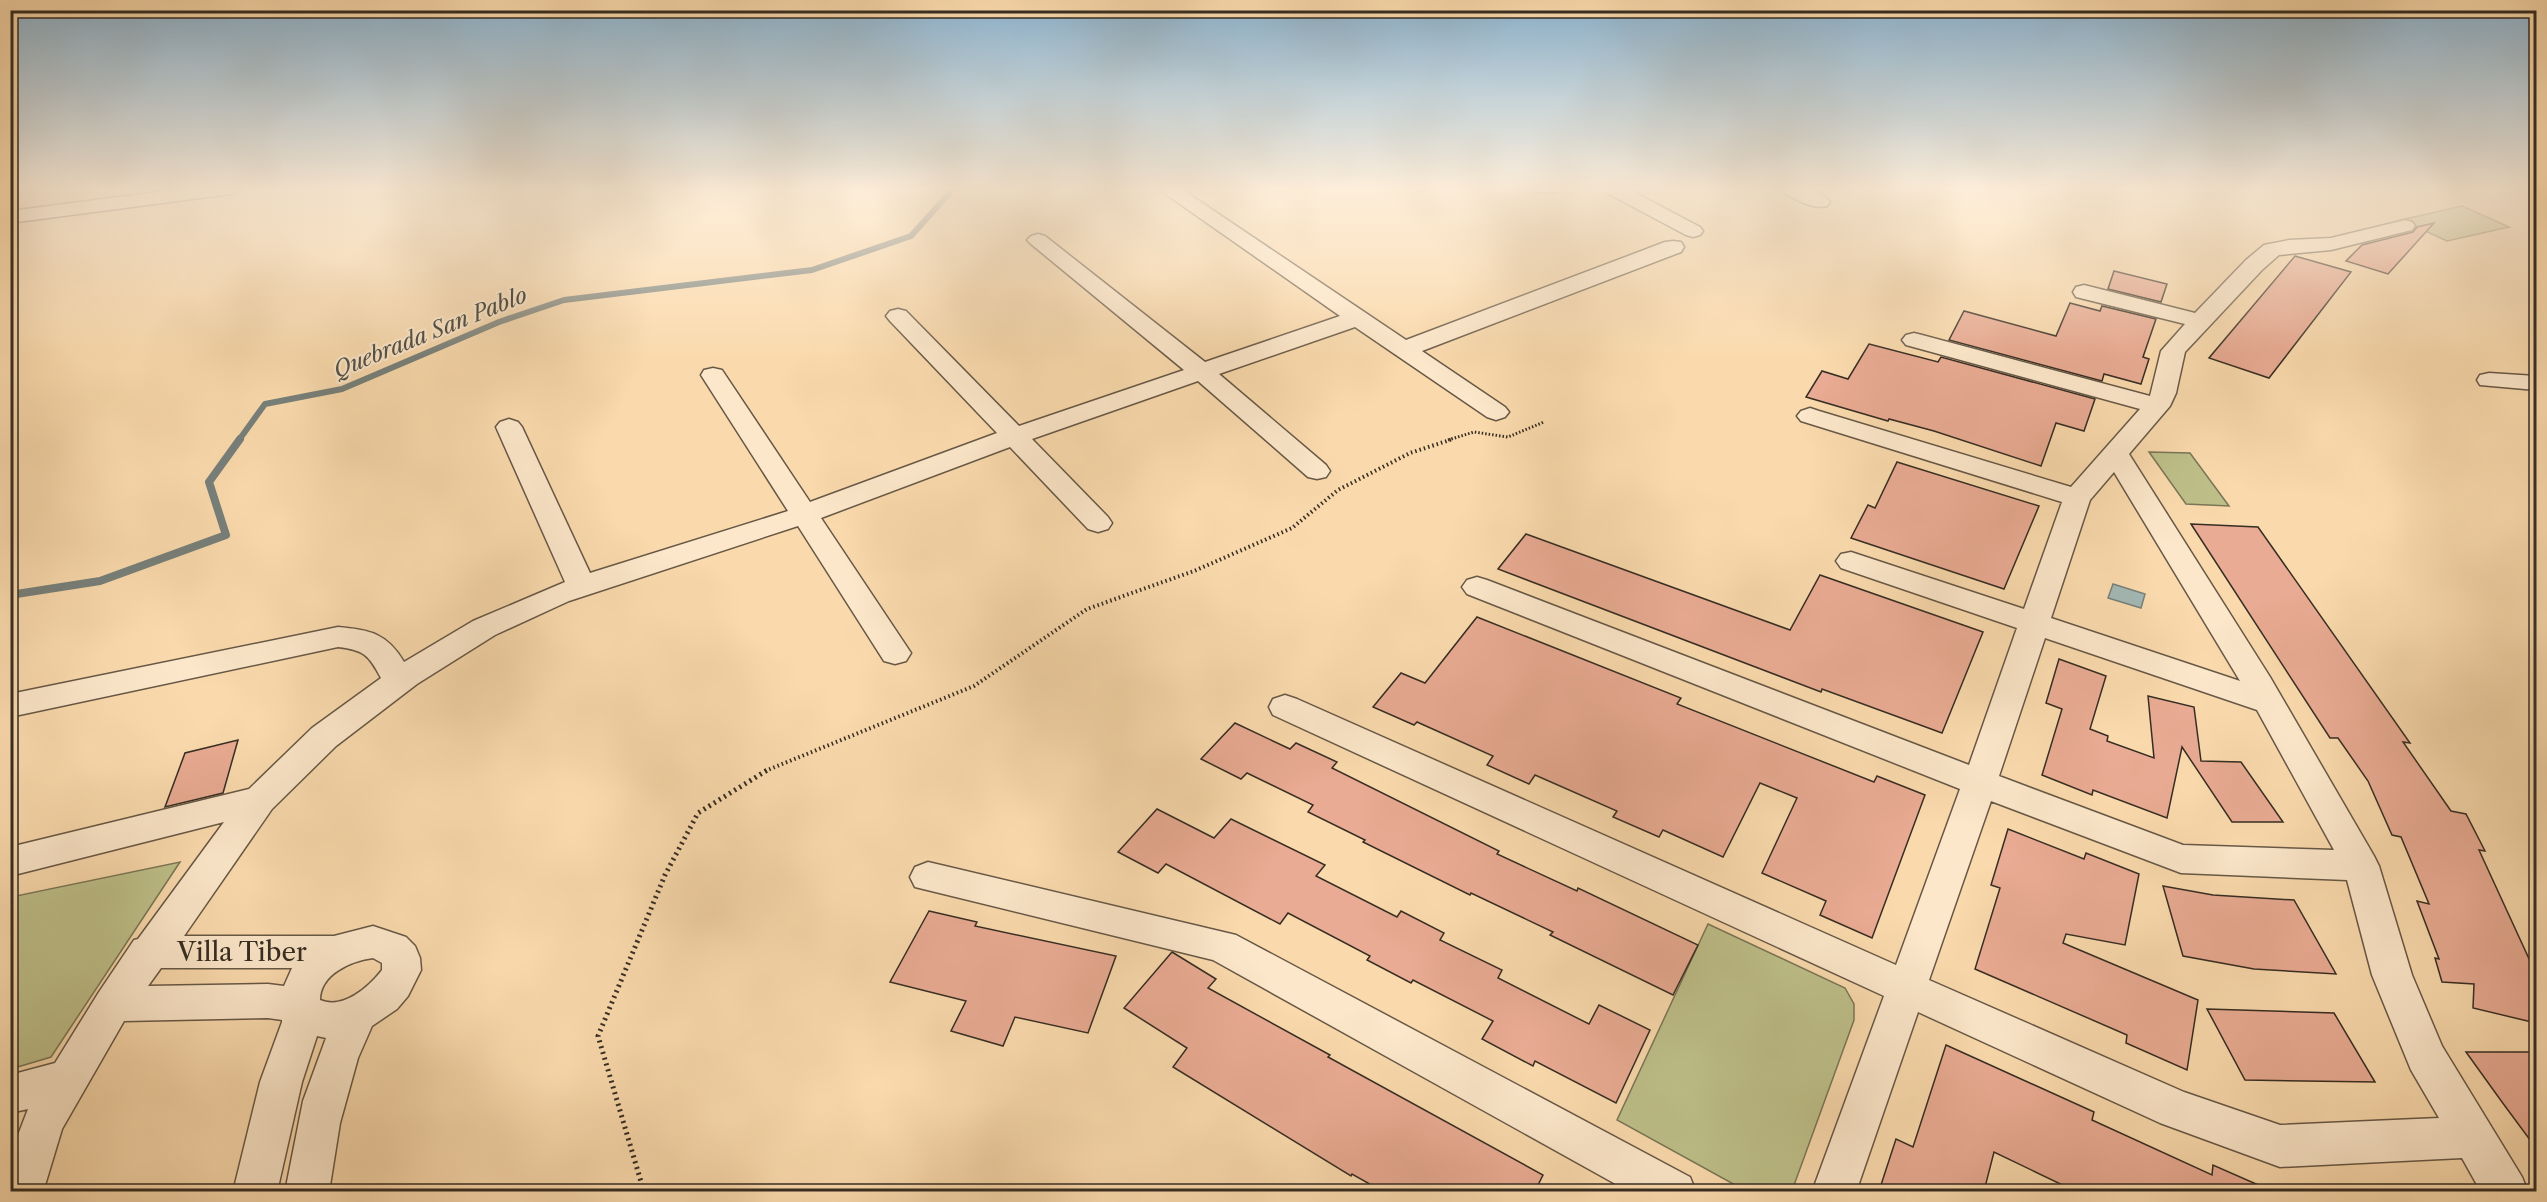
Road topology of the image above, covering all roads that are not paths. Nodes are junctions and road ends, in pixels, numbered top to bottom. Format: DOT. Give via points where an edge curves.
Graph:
graph roads {
  1 [pos="1043,244"];
  2 [pos="1249,244"];
  3 [pos="2329,244"];
  4 [pos="1673,247"];
  5 [pos="2084,292"];
  6 [pos="898,316"];
  7 [pos="1358,318"];
  8 [pos="2200,321"];
  9 [pos="1914,340"];
  10 [pos="1404,349"];
  11 [pos="1202,372"];
  12 [pos="712,375"];
  13 [pos="2488,380"];
  14 [pos="2536,383"];
  15 [pos="2157,406"];
  16 [pos="1496,412"];
  17 [pos="1810,416"];
  18 [pos="508,427"];
  19 [pos="1014,437"];
  20 [pos="2115,453"];
  21 [pos="1317,471"];
  22 [pos="2077,498"];
  23 [pos="803,515"];
  24 [pos="1098,523"];
  25 [pos="1851,561"];
  26 [pos="582,587"];
  27 [pos="1478,588"];
  28 [pos="2035,624"];
  29 [pos="895,653"];
  30 [pos="399,682"];
  31 [pos="2268,702"];
  32 [pos="10,706"];
  33 [pos="1285,707"];
  34 [pos="1980,783"];
  35 [pos="260,800"];
  36 [pos="10,862"];
  37 [pos="2361,867"];
  38 [pos="928,877"];
  39 [pos="148,952"];
  40 [pos="336,952"];
  41 [pos="1905,988"];
  42 [pos="112,1004"];
  43 [pos="301,1008"];
  44 [pos="357,1015"];
  45 [pos="68,1079"];
  46 [pos="10,1094"];
  47 [pos="2472,1137"];
  48 [pos="21,1191"];
  49 [pos="255,1191"];
  50 [pos="307,1191"];
  51 [pos="1671,1191"];
  52 [pos="1834,1191"];
  53 [pos="2506,1191"];
  1 -- 11 [label="street"];
  2 -- 7 [label="street"];
  3 -- 8 [label="street" via="2272,250"];
  4 -- 10 [label="street"];
  5 -- 8 [label="street"];
  6 -- 19 [label="street"];
  7 -- 10 [label="street"];
  7 -- 11 [label="street"];
  8 -- 15 [label="street" via="2173,351 2164,393"];
  9 -- 15 [label="street"];
  10 -- 16 [label="street"];
  11 -- 19 [label="street"];
  11 -- 21 [label="street"];
  12 -- 23 [label="street"];
  13 -- 14 [label="street"];
  15 -- 20 [label="street"];
  17 -- 22 [label="street"];
  18 -- 26 [label="street"];
  19 -- 23 [label="street"];
  19 -- 24 [label="street"];
  20 -- 22 [label="street"];
  20 -- 31 [label="street"];
  22 -- 28 [label="street"];
  23 -- 26 [label="street"];
  23 -- 29 [label="street"];
  25 -- 28 [label="street"];
  26 -- 30 [label="street" via="484,628"];
  27 -- 34 [label="street"];
  28 -- 31 [label="street"];
  28 -- 34 [label="street"];
  30 -- 32 [label="street" via="384,651 363,639 338,637"];
  30 -- 35 [label="street" via="324,737"];
  31 -- 37 [label="street"];
  33 -- 41 [label="street"];
  34 -- 37 [label="street" via="2181,859"];
  34 -- 41 [label="street"];
  35 -- 36 [label="street"];
  35 -- 39 [label="street"];
  37 -- 47 [label="street" via="2397,986 2426,1057"];
  38 -- 51 [label="street" via="1222,946"];
  39 -- 40 [label="street, Villa Tiber"];
  39 -- 42 [label="street"];
  40 -- 43 [label="street, Villa Tiber" via="307,977 300,992"];
  40 -- 44 [label="street, Villa Tiber" via="355,944 388,944 398,951 402,963 390,991"];
  41 -- 47 [label="street" via="2175,1109 2280,1146"];
  41 -- 52 [label="street"];
  42 -- 43 [label="street, Villa Tiber" via="268,1001"];
  42 -- 45 [label="street"];
  43 -- 44 [label="street, Villa Tiber" via="312,1018 325,1021"];
  43 -- 49 [label="street, Villa Tiber" via="302,1022 281,1082"];
  44 -- 50 [label="street, Villa Tiber" via="340,1047 319,1116"];
  45 -- 46 [label="street"];
  45 -- 48 [label="street" via="43,1122"];
  47 -- 53 [label="street"];
}
